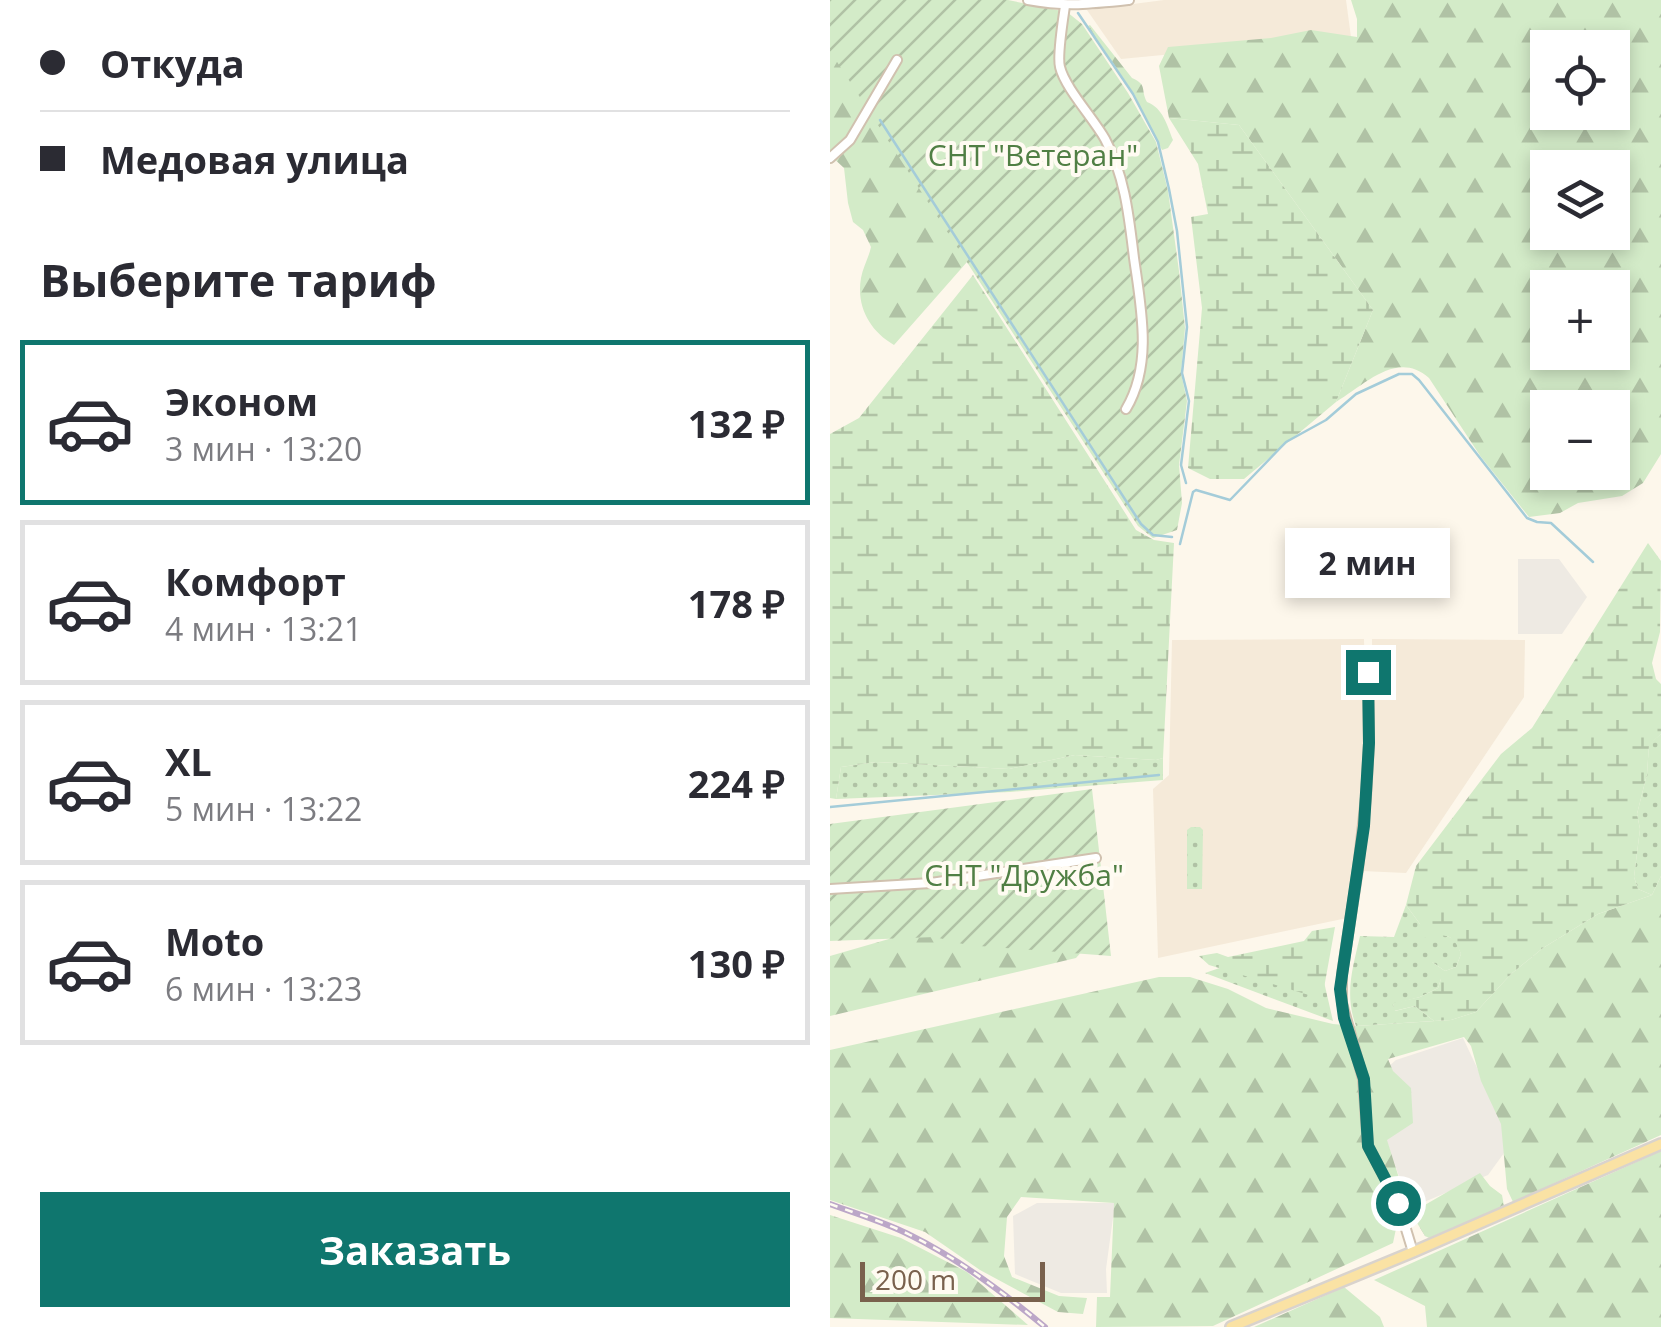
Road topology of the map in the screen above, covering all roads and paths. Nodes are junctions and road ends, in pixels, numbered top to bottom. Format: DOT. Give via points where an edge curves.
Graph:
graph roads {
  1 [pos="1028,0"];
  2 [pos="1129,0"];
  3 [pos="1065,6"];
  4 [pos="897,60"];
  5 [pos="830,158"];
  6 [pos="1126,409"];
  7 [pos="1368,672"];
  8 [pos="1096,858"];
  9 [pos="830,889"];
  10 [pos="1661,1144"];
  11 [pos="1413,1252"];
  12 [pos="1231,1327"];
  1 -- 3 [label="street"];
  2 -- 3 [label="street"];
  3 -- 6 [label="street" via="1059,65 1105,138 1130,218 1142,353 1136,394"];
  4 -- 5 [label="street" via="850,140"];
  7 -- 11 [label="street" via="1366,797 1342,1003 1364,1079 1368,1146 1398,1203"];
  8 -- 9 [label="street" via="931,883"];
  10 -- 11 [label="main road"];
  11 -- 12 [label="main road"];
}
